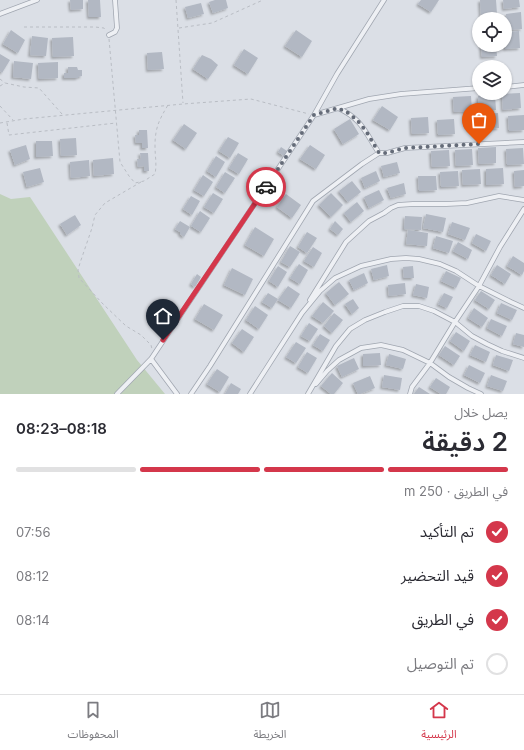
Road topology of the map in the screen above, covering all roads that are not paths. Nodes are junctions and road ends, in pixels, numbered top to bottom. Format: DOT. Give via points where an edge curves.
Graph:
graph roads {
  1 [pos="37,0"];
  2 [pos="115,0"];
  3 [pos="384,0"];
  4 [pos="0,14"];
  5 [pos="109,34"];
  6 [pos="524,85"];
  7 [pos="512,86"];
  8 [pos="472,89"];
  9 [pos="338,108"];
  10 [pos="314,115"];
  11 [pos="524,142"];
  12 [pos="379,153"];
  13 [pos="524,200"];
  14 [pos="524,209"];
  15 [pos="478,286"];
  16 [pos="524,308"];
  17 [pos="302,313"];
  18 [pos="455,322"];
  19 [pos="524,358"];
  20 [pos="150,359"];
  21 [pos="430,363"];
  22 [pos="309,393"];
  23 [pos="117,394"];
  24 [pos="177,394"];
  25 [pos="191,394"];
  26 [pos="250,394"];
  27 [pos="410,394"];
  28 [pos="481,394"];
  1 -- 4 [label="street"];
  2 -- 5 [label="street" via="117,28"];
  3 -- 10 [label="street"];
  6 -- 7 [label="street"];
  8 -- 9 [label="street" via="393,95"];
  9 -- 10 [label="street"];
  9 -- 12 [label="street" via="357,120"];
  10 -- 20 [label="street"];
  11 -- 12 [label="street" via="405,148"];
  12 -- 25 [label="street" via="313,201"];
  13 -- 17 [label="street" via="499,196 467,203 413,204 391,208 369,221 346,242"];
  14 -- 15 [label="street"];
  15 -- 16 [label="street"];
  15 -- 17 [label="street" via="440,264 419,259 391,259 361,266 335,278"];
  15 -- 18 [label="street"];
  17 -- 26 [label="street"];
  18 -- 19 [label="street" via="486,344"];
  18 -- 21 [label="street"];
  18 -- 22 [label="street" via="419,306 403,306 365,320 350,329 336,346"];
  20 -- 23 [label="street"];
  20 -- 24 [label="street"];
  21 -- 22 [label="street" via="403,350 381,345 361,348 339,360"];
  21 -- 27 [label="street" via="412,387"];
  21 -- 28 [label="street" via="455,381"];
}
